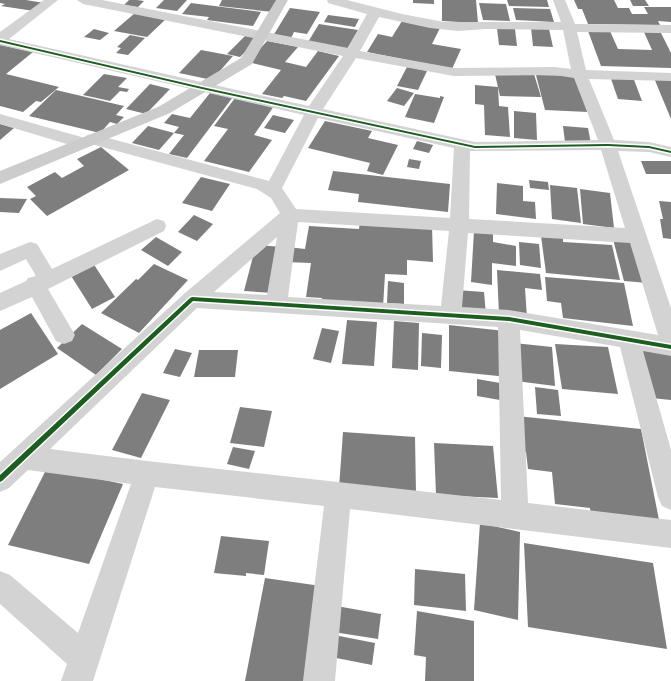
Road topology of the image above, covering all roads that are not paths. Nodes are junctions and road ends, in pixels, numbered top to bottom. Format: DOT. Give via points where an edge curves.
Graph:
graph roads {
  1 [pos="52,0"];
  2 [pos="83,0"];
  3 [pos="282,0"];
  4 [pos="333,0"];
  5 [pos="559,0"];
  6 [pos="375,12"];
  7 [pos="569,27"];
  8 [pos="671,29"];
  9 [pos="261,36"];
  10 [pos="0,40"];
  11 [pos="352,53"];
  12 [pos="580,74"];
  13 [pos="671,77"];
  14 [pos="202,88"];
  15 [pos="313,112"];
  16 [pos="0,119"];
  17 [pos="88,141"];
  18 [pos="462,145"];
  19 [pos="608,145"];
  20 [pos="671,152"];
  21 [pos="0,178"];
  22 [pos="272,189"];
  23 [pos="290,215"];
  24 [pos="459,225"];
  25 [pos="157,226"];
  26 [pos="637,236"];
  27 [pos="0,263"];
  28 [pos="41,281"];
  29 [pos="192,299"];
  30 [pos="0,303"];
  31 [pos="276,304"];
  32 [pos="451,316"];
  33 [pos="510,320"];
  34 [pos="64,335"];
  35 [pos="629,340"];
  36 [pos="671,341"];
  37 [pos="671,347"];
  38 [pos="23,457"];
  39 [pos="147,474"];
  40 [pos="0,478"];
  41 [pos="338,494"];
  42 [pos="671,497"];
  43 [pos="515,514"];
  44 [pos="671,534"];
  45 [pos="0,586"];
  46 [pos="81,670"];
  47 [pos="320,681"];
  1 -- 10 [label="street"];
  2 -- 9 [label="street"];
  3 -- 9 [label="street"];
  4 -- 6 [label="street"];
  5 -- 7 [label="street"];
  6 -- 7 [label="street" via="433,25"];
  6 -- 11 [label="street"];
  7 -- 8 [label="street"];
  7 -- 12 [label="street"];
  9 -- 11 [label="street"];
  9 -- 14 [label="street" via="247,61"];
  10 -- 14 [label="street"];
  11 -- 12 [label="street" via="431,70"];
  11 -- 15 [label="street"];
  12 -- 13 [label="street"];
  12 -- 19 [label="street"];
  14 -- 15 [label="street"];
  14 -- 17 [label="street" via="164,110"];
  15 -- 18 [label="street"];
  15 -- 22 [label="street"];
  16 -- 17 [label="street"];
  17 -- 21 [label="street"];
  17 -- 22 [label="street"];
  18 -- 19 [label="street"];
  18 -- 24 [label="street"];
  19 -- 20 [label="street" via="649,147"];
  19 -- 26 [label="street"];
  22 -- 23 [label="street" via="283,200"];
  23 -- 24 [label="street"];
  23 -- 29 [label="street"];
  23 -- 31 [label="street"];
  24 -- 26 [label="street"];
  24 -- 32 [label="street"];
  25 -- 28 [label="street"];
  26 -- 36 [label="street"];
  27 -- 28 [label="street" via="30,249"];
  28 -- 30 [label="street"];
  28 -- 34 [label="street"];
  29 -- 31 [label="street"];
  29 -- 38 [label="street"];
  31 -- 32 [label="street"];
  32 -- 33 [label="street"];
  33 -- 35 [label="street"];
  33 -- 43 [label="street"];
  35 -- 37 [label="street"];
  35 -- 42 [label="street"];
  38 -- 39 [label="street"];
  38 -- 40 [label="street"];
  39 -- 41 [label="street"];
  39 -- 46 [label="street"];
  41 -- 43 [label="street"];
  41 -- 47 [label="street"];
  43 -- 44 [label="street"];
  45 -- 46 [label="street"];
}
